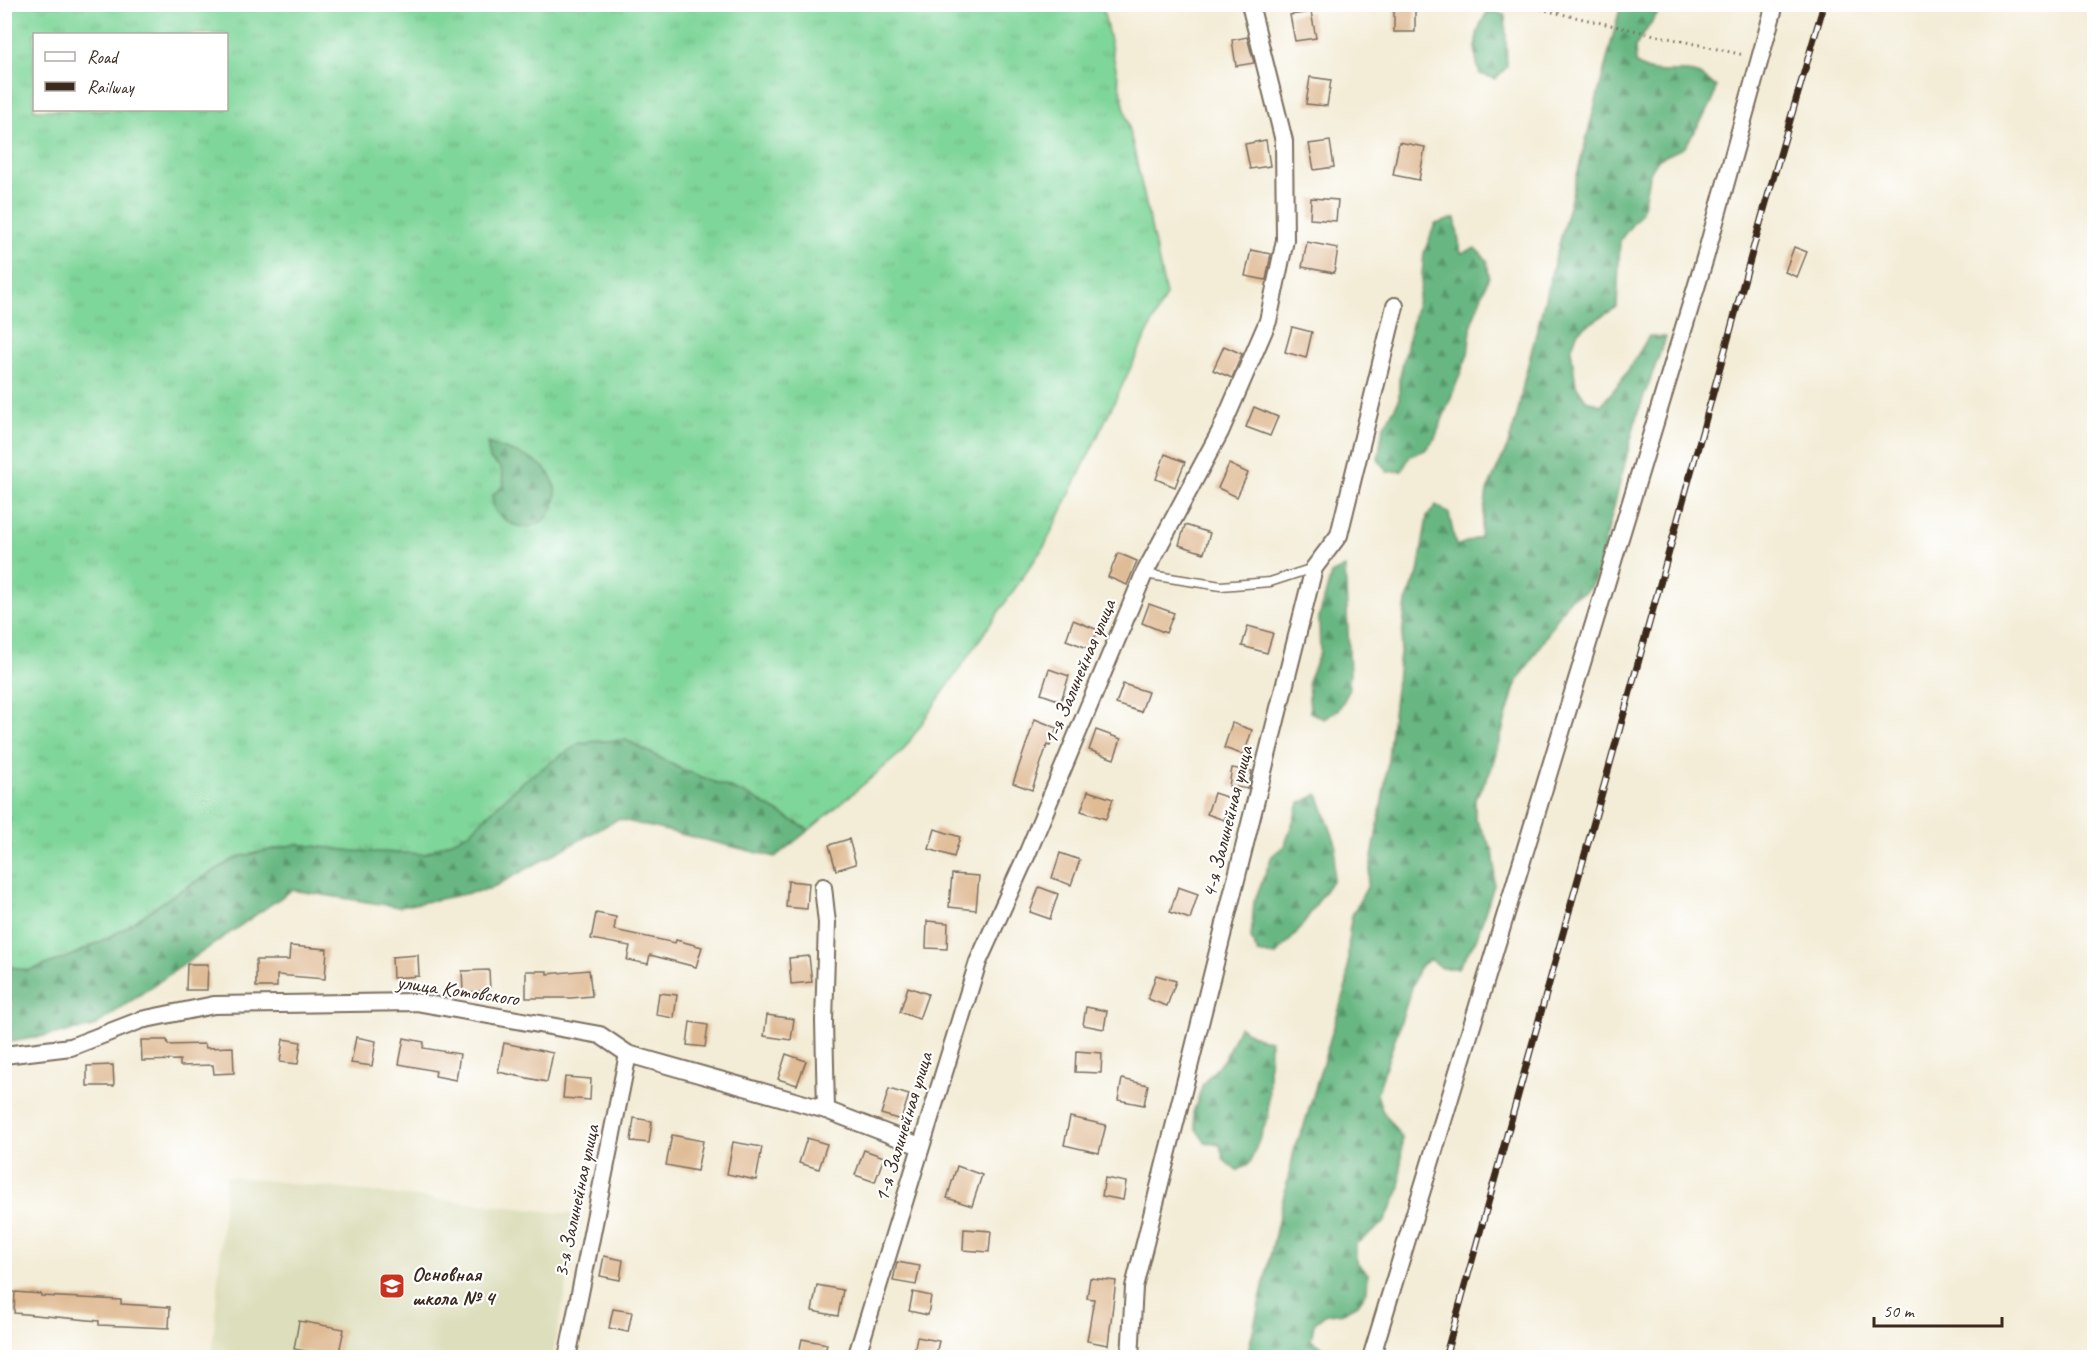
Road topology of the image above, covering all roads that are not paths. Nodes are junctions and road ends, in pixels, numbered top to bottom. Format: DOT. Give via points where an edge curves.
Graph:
graph roads {
  1 [pos="1251,4"];
  2 [pos="1775,4"];
  3 [pos="1395,306"];
  4 [pos="1314,568"];
  5 [pos="1144,574"];
  6 [pos="823,887"];
  7 [pos="628,1054"];
  8 [pos="4,1056"];
  9 [pos="826,1110"];
  10 [pos="920,1146"];
  11 [pos="567,1358"];
  12 [pos="856,1358"];
  13 [pos="1130,1358"];
  14 [pos="1371,1358"];
  1 -- 5 [label="street, 1-я Залинейная улица" via="1284,141 1285,240 1268,321 1220,432"];
  2 -- 14 [label="street" via="1701,269"];
  3 -- 4 [label="street, 4-я Залинейная улица" via="1339,535"];
  4 -- 5 [label="lane" via="1270,582 1221,586"];
  4 -- 13 [label="street, 4-я Залинейная улица" via="1134,1287"];
  5 -- 10 [label="street, 1-я Залинейная улица" via="978,962"];
  6 -- 9 [label="street" via="827,923"];
  7 -- 8 [label="street, улица Котовского" via="600,1035 416,1002 214,1005 141,1020 71,1047"];
  7 -- 9 [label="street, улица Котовского"];
  7 -- 11 [label="street, 3-я Залинейная улица"];
  9 -- 10 [label="street, улица Котовского"];
  10 -- 12 [label="street, 1-я Залинейная улица"];
}
